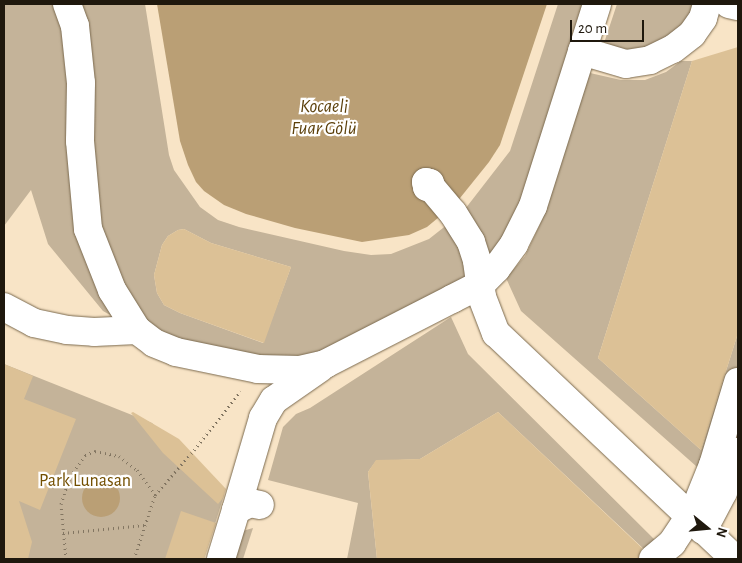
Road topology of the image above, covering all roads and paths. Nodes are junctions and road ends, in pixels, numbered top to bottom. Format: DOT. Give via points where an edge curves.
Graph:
graph roads {
  1 [pos="67,4"];
  2 [pos="597,4"];
  3 [pos="707,4"];
  4 [pos="729,4"];
  5 [pos="738,6"];
  6 [pos="582,51"];
  7 [pos="431,187"];
  8 [pos="481,284"];
  9 [pos="4,307"];
  10 [pos="137,330"];
  11 [pos="325,364"];
  12 [pos="258,369"];
  13 [pos="738,382"];
  14 [pos="738,440"];
  15 [pos="154,495"];
  16 [pos="696,524"];
  17 [pos="145,525"];
  18 [pos="63,533"];
  19 [pos="66,559"];
  20 [pos="134,559"];
  21 [pos="221,559"];
  22 [pos="653,559"];
  23 [pos="678,559"];
  24 [pos="735,559"];
  1 -- 10 [label="street" via="75,26 81,83 80,141 88,229 112,290"];
  2 -- 6 [label="street"];
  3 -- 6 [label="street" via="703,18 692,34 673,50 650,60 626,64"];
  4 -- 5 [label="street"];
  6 -- 8 [label="street" via="533,206 514,244"];
  7 -- 8 [label="street" via="457,218 471,242"];
  8 -- 11 [label="street"];
  8 -- 16 [label="street" via="482,297 496,333"];
  9 -- 10 [label="street" via="34,323 67,330"];
  10 -- 12 [label="street" via="154,343 176,352"];
  11 -- 12 [label="street" via="300,370"];
  11 -- 21 [label="street" via="274,400 263,418 248,508"];
  12 -- 15 [label="path"];
  13 -- 16 [label="street"];
  14 -- 16 [label="street" via="723,492"];
  15 -- 17 [label="path"];
  15 -- 18 [label="path" via="137,470 119,456 95,451 85,455 77,464 64,492 60,514"];
  16 -- 22 [label="street"];
  16 -- 23 [label="street"];
  16 -- 24 [label="street"];
  17 -- 18 [label="path"];
  17 -- 20 [label="path"];
  18 -- 19 [label="path"];
}
